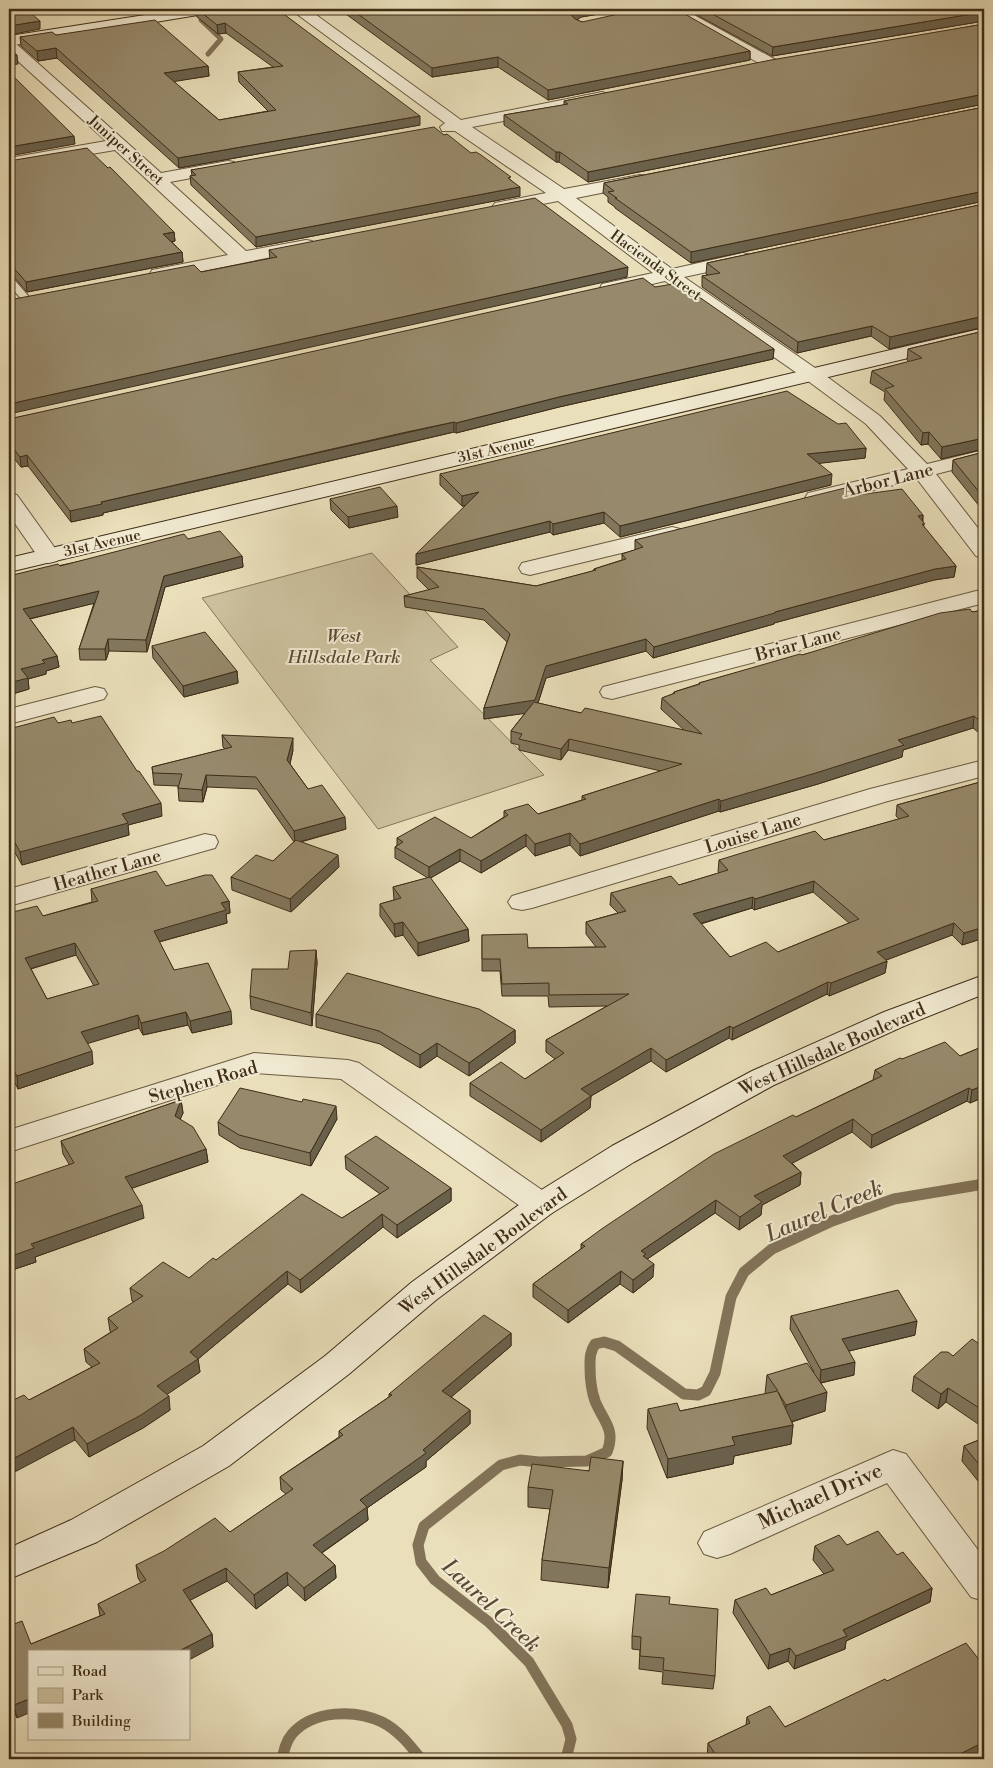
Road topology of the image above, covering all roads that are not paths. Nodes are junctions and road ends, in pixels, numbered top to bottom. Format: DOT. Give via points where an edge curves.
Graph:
graph roads {
  1 [pos="210,9"];
  2 [pos="299,9"];
  3 [pos="673,9"];
  4 [pos="9,41"];
  5 [pos="9,45"];
  6 [pos="790,60"];
  7 [pos="770,63"];
  8 [pos="751,67"];
  9 [pos="614,94"];
  10 [pos="458,125"];
  11 [pos="428,130"];
  12 [pos="119,144"];
  13 [pos="9,163"];
  14 [pos="244,163"];
  15 [pos="657,176"];
  16 [pos="157,179"];
  17 [pos="561,196"];
  18 [pos="484,210"];
  19 [pos="319,242"];
  20 [pos="764,255"];
  21 [pos="241,257"];
  22 [pos="668,275"];
  23 [pos="144,277"];
  24 [pos="9,279"];
  25 [pos="590,292"];
  26 [pos="46,296"];
  27 [pos="27,300"];
  28 [pos="9,303"];
  29 [pos="984,334"];
  30 [pos="811,374"];
  31 [pos="984,456"];
  32 [pos="923,472"];
  33 [pos="9,500"];
  34 [pos="798,503"];
  35 [pos="693,528"];
  36 [pos="984,551"];
  37 [pos="49,556"];
  38 [pos="9,565"];
  39 [pos="530,568"];
  40 [pos="984,596"];
  41 [pos="612,692"];
  42 [pos="95,694"];
  43 [pos="9,717"];
  44 [pos="984,768"];
  45 [pos="205,842"];
  46 [pos="9,898"];
  47 [pos="522,902"];
  48 [pos="984,984"];
  49 [pos="9,1141"];
  50 [pos="541,1205"];
  51 [pos="717,1543"];
  52 [pos="9,1564"];
  53 [pos="984,1586"];
  1 -- 4 [label="street"];
  2 -- 10 [label="street, Hacienda Street"];
  3 -- 7 [label="street"];
  5 -- 12 [label="street, Juniper Street"];
  6 -- 7 [label="street"];
  7 -- 8 [label="street"];
  9 -- 10 [label="street"];
  10 -- 11 [label="street"];
  10 -- 17 [label="street, Hacienda Street"];
  12 -- 13 [label="street"];
  12 -- 16 [label="street, Juniper Street"];
  14 -- 16 [label="street"];
  15 -- 17 [label="street"];
  16 -- 21 [label="street, Juniper Street"];
  17 -- 18 [label="street"];
  17 -- 22 [label="street, Hacienda Street"];
  19 -- 21 [label="street"];
  20 -- 22 [label="street"];
  21 -- 23 [label="street"];
  22 -- 25 [label="street"];
  22 -- 30 [label="street, Hacienda Street"];
  24 -- 27 [label="lane"];
  26 -- 27 [label="street"];
  27 -- 28 [label="street"];
  29 -- 30 [label="street, 31st Avenue"];
  30 -- 32 [label="street, Hacienda Street" via="874,420"];
  30 -- 37 [label="street, 31st Avenue"];
  31 -- 32 [label="street, Arbor Lane"];
  32 -- 34 [label="street, Arbor Lane"];
  32 -- 36 [label="street, Hacienda Street"];
  33 -- 37 [label="street"];
  35 -- 39 [label="street"];
  37 -- 38 [label="street, 31st Avenue"];
  40 -- 41 [label="street, Briar Lane"];
  42 -- 43 [label="street"];
  44 -- 47 [label="street, Louise Lane" via="879,795"];
  45 -- 46 [label="street, Heather Lane"];
  48 -- 50 [label="street, West Hillsdale Boulevard" via="894,1018 763,1078 623,1154"];
  49 -- 50 [label="street, Stephen Road" via="254,1064 348,1070"];
  50 -- 52 [label="street, West Hillsdale Boulevard" via="424,1291 337,1365 216,1456 84,1531"];
  51 -- 53 [label="street, Michael Drive" via="893,1464"];
}
